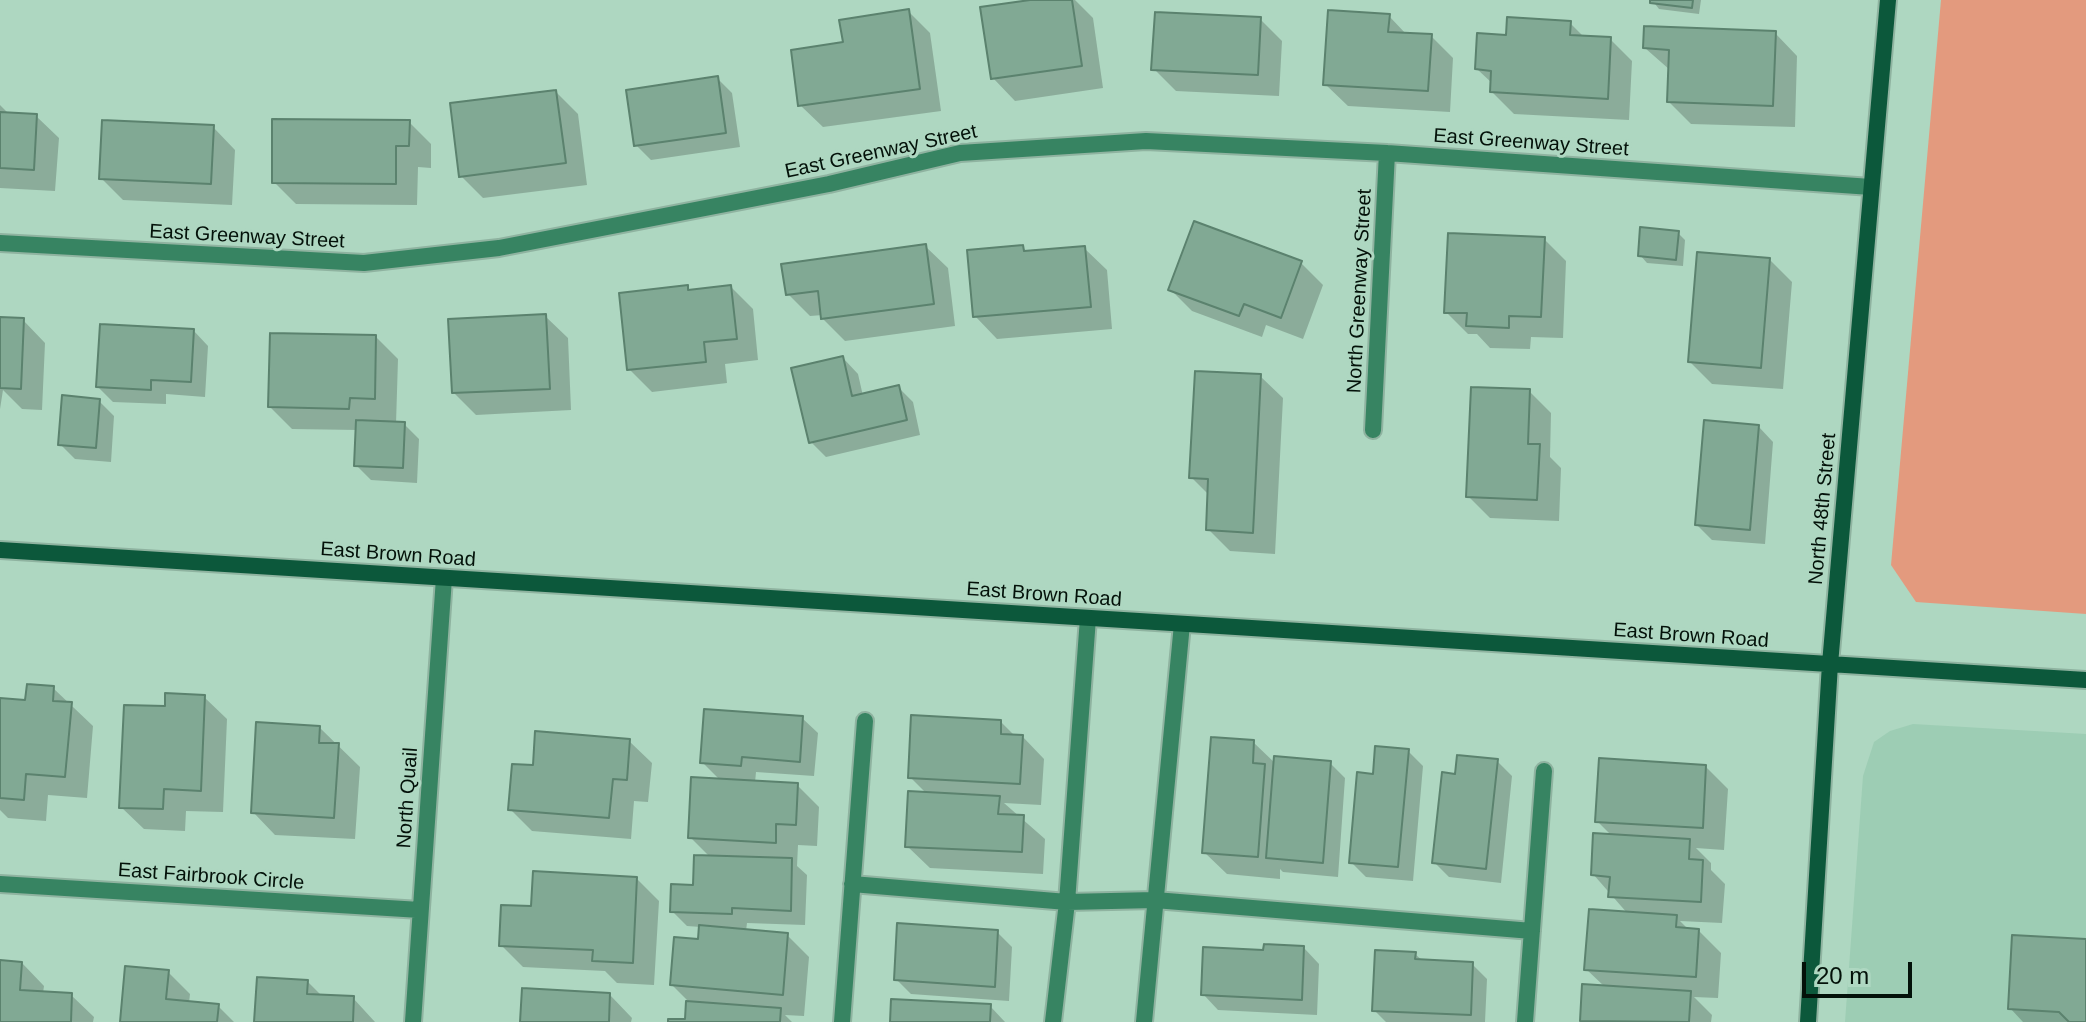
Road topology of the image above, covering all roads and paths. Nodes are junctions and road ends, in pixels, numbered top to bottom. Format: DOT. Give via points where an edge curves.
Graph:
graph roads {
  1 [pos="1888,0"];
  2 [pos="1387,153"];
  3 [pos="1871,187"];
  4 [pos="0,243"];
  5 [pos="1373,430"];
  6 [pos="0,550"];
  7 [pos="444,578"];
  8 [pos="1088,618"];
  9 [pos="1182,624"];
  10 [pos="1830,664"];
  11 [pos="2086,680"];
  12 [pos="865,721"];
  13 [pos="1544,771"];
  14 [pos="0,884"];
  15 [pos="852,884"];
  16 [pos="1155,900"];
  17 [pos="1067,902"];
  18 [pos="420,910"];
  19 [pos="1532,931"];
  20 [pos="413,1022"];
  21 [pos="842,1022"];
  22 [pos="1053,1022"];
  23 [pos="1144,1022"];
  24 [pos="1525,1022"];
  25 [pos="1808,1022"];
  1 -- 3 [label="main road, North 48th Street"];
  2 -- 3 [label="street, East Greenway Street"];
  2 -- 4 [label="street, East Greenway Street" via="1146,141 960,153 499,248 364,263"];
  2 -- 5 [label="street, North Greenway Street"];
  3 -- 10 [label="main road, North 48th Street"];
  6 -- 7 [label="main road, East Brown Road"];
  7 -- 8 [label="main road, East Brown Road"];
  7 -- 18 [label="street, North Quail"];
  8 -- 9 [label="main road, East Brown Road"];
  8 -- 17 [label="street"];
  9 -- 10 [label="main road, East Brown Road"];
  9 -- 16 [label="street"];
  10 -- 11 [label="main road, East Brown Road"];
  10 -- 25 [label="main road, North 48th Street"];
  12 -- 15 [label="street"];
  13 -- 19 [label="street"];
  14 -- 18 [label="street, East Fairbrook Circle"];
  15 -- 17 [label="street"];
  15 -- 21 [label="street"];
  16 -- 17 [label="street"];
  16 -- 19 [label="street"];
  16 -- 23 [label="street"];
  17 -- 22 [label="street"];
  18 -- 20 [label="street, North Quail"];
  19 -- 24 [label="street"];
}
